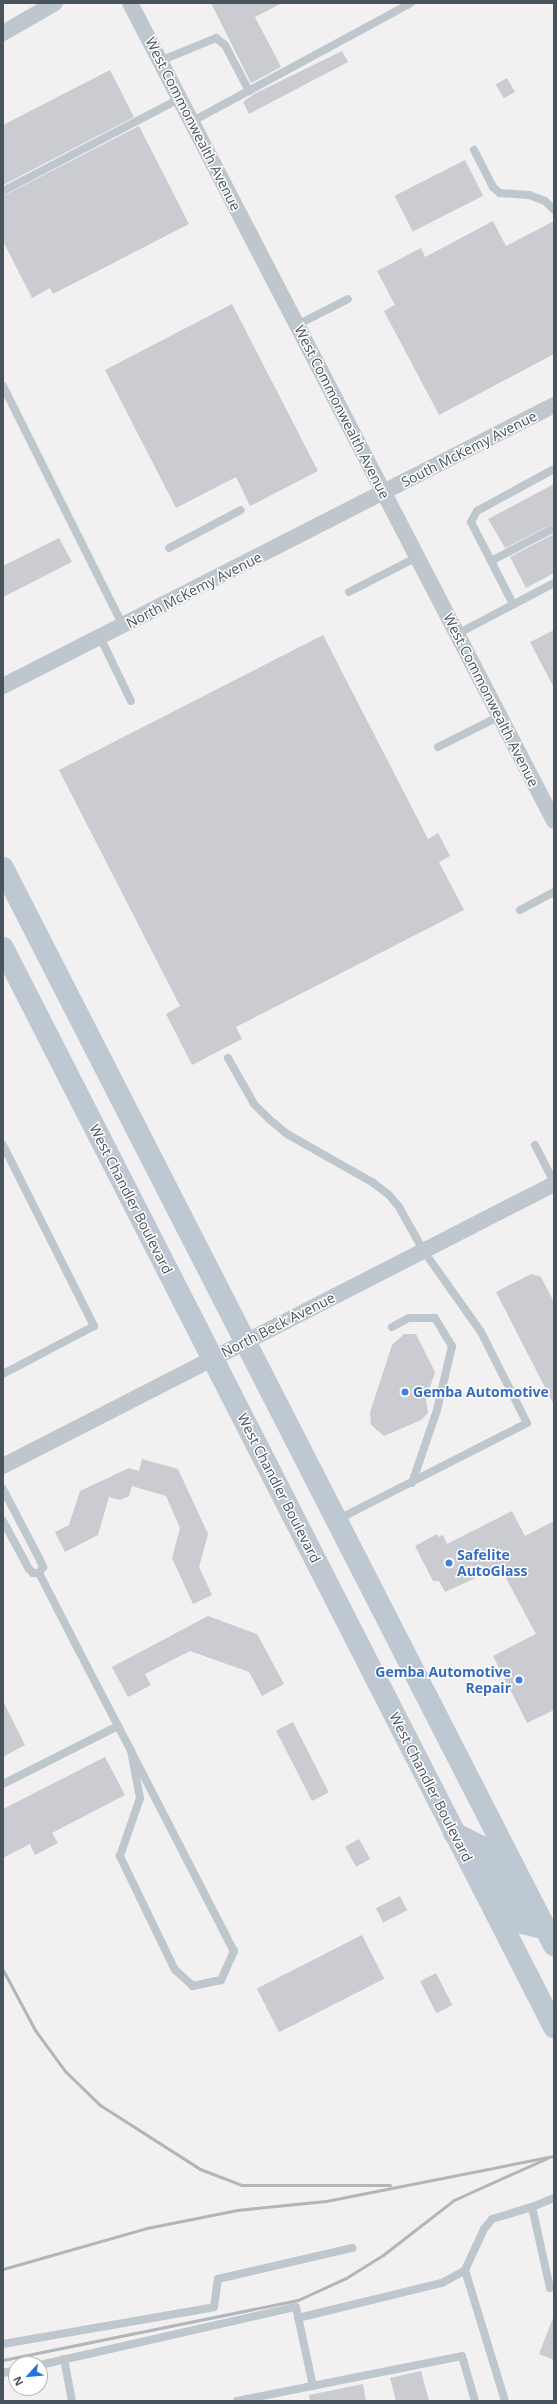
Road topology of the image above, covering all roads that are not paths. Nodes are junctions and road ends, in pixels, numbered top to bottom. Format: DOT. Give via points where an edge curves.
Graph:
graph roads {
  1 [pos="55,3"];
  2 [pos="130,3"];
  3 [pos="411,3"];
  4 [pos="3,33"];
  5 [pos="160,61"];
  6 [pos="249,91"];
  7 [pos="179,98"];
  8 [pos="191,122"];
  9 [pos="474,150"];
  10 [pos="3,191"];
  11 [pos="554,210"];
  12 [pos="348,299"];
  13 [pos="297,325"];
  14 [pos="3,386"];
  15 [pos="554,405"];
  16 [pos="554,468"];
  17 [pos="384,494"];
  18 [pos="241,510"];
  19 [pos="554,528"];
  20 [pos="169,548"];
  21 [pos="417,557"];
  22 [pos="492,561"];
  23 [pos="554,583"];
  24 [pos="349,592"];
  25 [pos="513,604"];
  26 [pos="122,626"];
  27 [pos="457,634"];
  28 [pos="100,637"];
  29 [pos="3,686"];
  30 [pos="131,701"];
  31 [pos="500,716"];
  32 [pos="438,747"];
  33 [pos="554,821"];
  34 [pos="3,868"];
  35 [pos="554,892"];
  36 [pos="520,910"];
  37 [pos="3,948"];
  38 [pos="228,1058"];
  39 [pos="535,1144"];
  40 [pos="3,1145"];
  41 [pos="554,1183"];
  42 [pos="423,1250"];
  43 [pos="392,1327"];
  44 [pos="245,1342"];
  45 [pos="213,1358"];
  46 [pos="3,1374"];
  47 [pos="3,1466"];
  48 [pos="412,1482"];
  49 [pos="3,1489"];
  50 [pos="336,1520"];
  51 [pos="3,1521"];
  52 [pos="39,1573"];
  53 [pos="118,1726"];
  54 [pos="131,1751"];
  55 [pos="3,1784"];
  56 [pos="454,1833"];
  57 [pos="551,1933"];
  58 [pos="554,2027"];
  59 [pos="554,2198"];
  60 [pos="532,2207"];
  61 [pos="352,2248"];
  62 [pos="465,2270"];
  63 [pos="550,2288"];
  64 [pos="298,2318"];
  65 [pos="3,2344"];
  66 [pos="64,2359"];
  67 [pos="48,2363"];
  68 [pos="312,2386"];
  69 [pos="72,2401"];
  70 [pos="238,2401"];
  71 [pos="475,2401"];
  72 [pos="505,2401"];
  1 -- 4 [label="street"];
  2 -- 5 [label="street, West Commonwealth Avenue"];
  3 -- 6 [label="lane"];
  5 -- 6 [label="lane" via="216,38 225,45"];
  5 -- 7 [label="street, West Commonwealth Avenue"];
  6 -- 8 [label="lane"];
  7 -- 8 [label="street, West Commonwealth Avenue"];
  7 -- 10 [label="lane"];
  8 -- 13 [label="street, West Commonwealth Avenue"];
  9 -- 11 [label="lane" via="493,187 500,193 529,195 545,201"];
  12 -- 13 [label="lane"];
  13 -- 17 [label="street, West Commonwealth Avenue"];
  14 -- 26 [label="lane"];
  15 -- 17 [label="street, South McKemy Avenue"];
  16 -- 22 [label="lane" via="477,511 471,522"];
  17 -- 21 [label="street, West Commonwealth Avenue"];
  17 -- 26 [label="street, North McKemy Avenue"];
  18 -- 20 [label="lane"];
  19 -- 22 [label="lane"];
  21 -- 24 [label="lane"];
  21 -- 27 [label="street, West Commonwealth Avenue"];
  22 -- 25 [label="lane"];
  23 -- 25 [label="lane"];
  25 -- 27 [label="lane"];
  26 -- 28 [label="street, North McKemy Avenue"];
  27 -- 31 [label="street, West Commonwealth Avenue"];
  28 -- 29 [label="street, North McKemy Avenue"];
  28 -- 30 [label="lane"];
  31 -- 32 [label="lane"];
  31 -- 33 [label="street, West Commonwealth Avenue"];
  34 -- 44 [label="main road"];
  35 -- 36 [label="lane"];
  37 -- 45 [label="main road, West Chandler Boulevard"];
  38 -- 42 [label="lane" via="254,1104 269,1119 287,1134 389,1194"];
  39 -- 41 [label="lane"];
  40 -- 46 [label="lane" via="94,1326"];
  41 -- 42 [label="street, North Beck Avenue"];
  42 -- 44 [label="street, North Beck Avenue"];
  42 -- 48 [label="lane" via="481,1332 527,1423"];
  43 -- 48 [label="lane" via="410,1318 435,1318 452,1346 437,1410"];
  44 -- 45 [label="street, North Beck Avenue"];
  44 -- 50 [label="main road"];
  45 -- 47 [label="street, North Beck Avenue"];
  45 -- 56 [label="main road, West Chandler Boulevard"];
  48 -- 50 [label="lane"];
  49 -- 52 [label="lane" via="43,1567"];
  50 -- 57 [label="main road"];
  51 -- 52 [label="lane" via="29,1569 33,1573"];
  52 -- 53 [label="lane"];
  53 -- 54 [label="lane"];
  53 -- 55 [label="lane"];
  54 -- 54 [label="lane" via="234,1951 221,1980 193,1986 174,1970 120,1856 140,1798"];
  56 -- 57 [label="main road" via="480,1846 513,1911 523,1923"];
  56 -- 58 [label="main road, West Chandler Boulevard"];
  59 -- 60 [label="lane"];
  60 -- 62 [label="lane" via="492,2219 484,2229"];
  60 -- 63 [label="lane"];
  61 -- 65 [label="lane" via="218,2279 214,2307"];
  62 -- 64 [label="lane" via="442,2283"];
  62 -- 72 [label="lane"];
  64 -- 66 [label="lane" via="296,2307"];
  64 -- 68 [label="lane"];
  66 -- 67 [label="lane"];
  66 -- 69 [label="lane"];
  68 -- 70 [label="lane"];
  68 -- 71 [label="lane" via="462,2356"];
}
